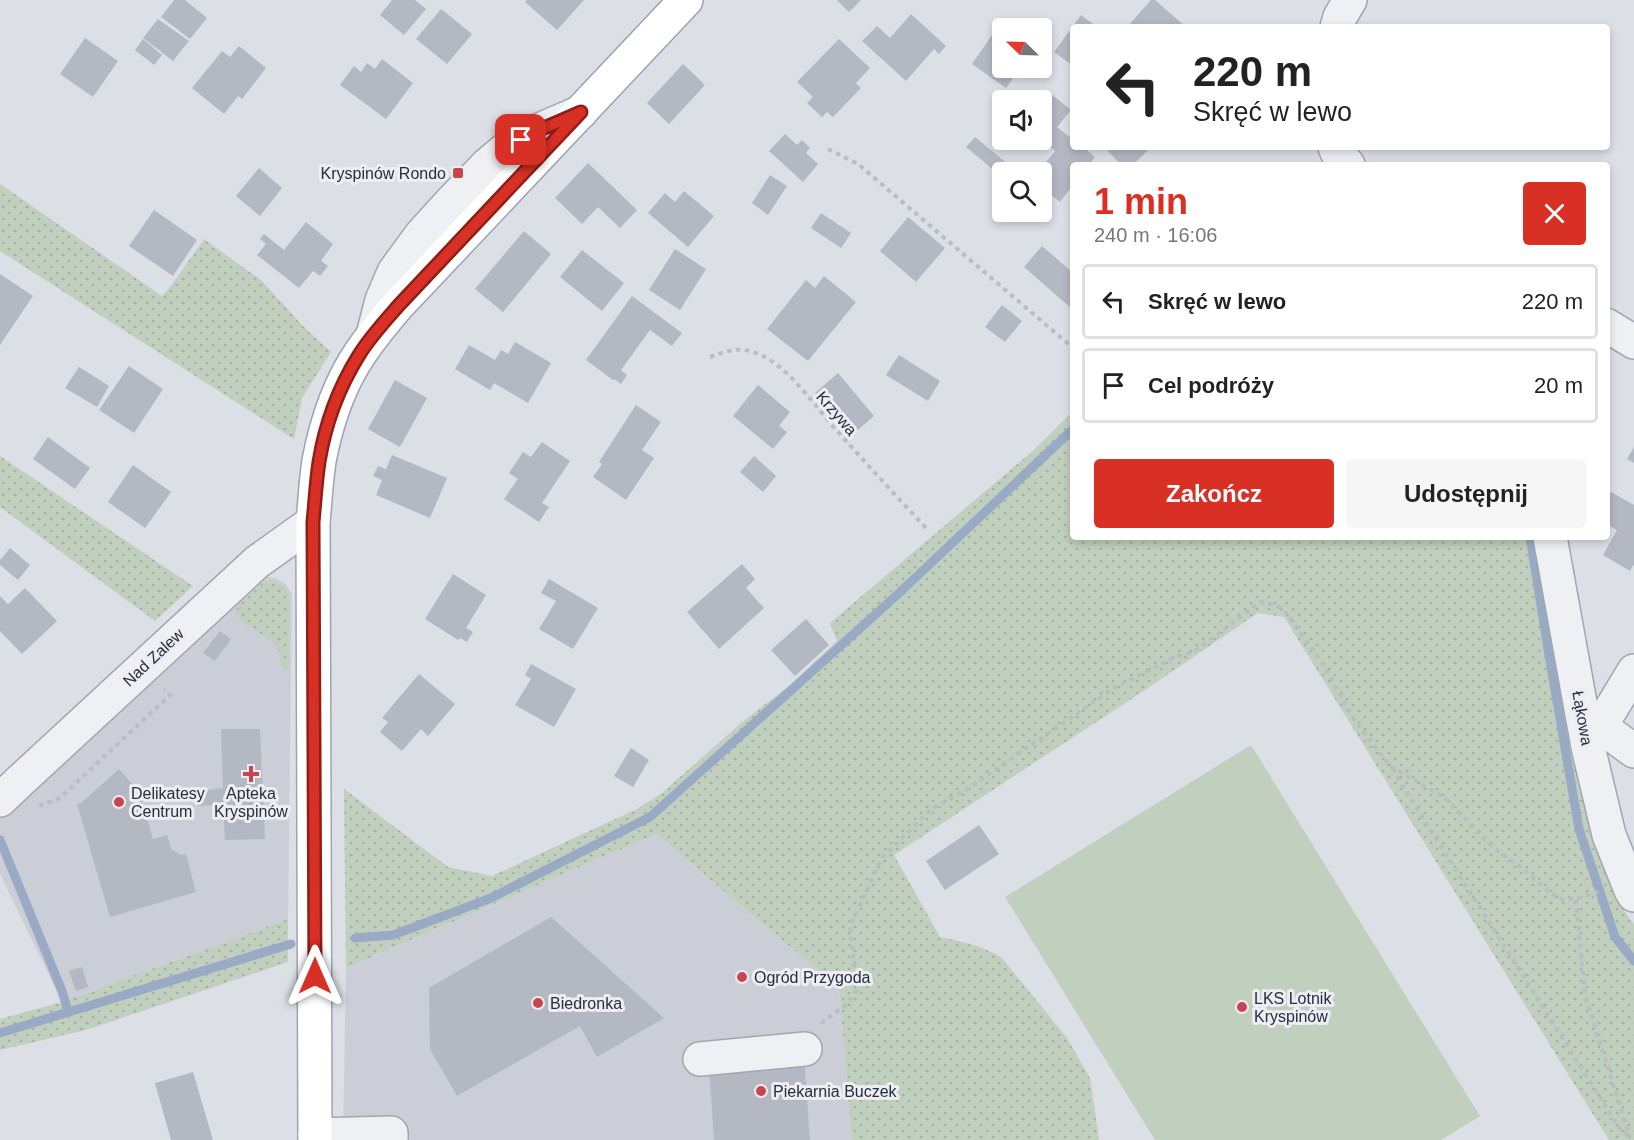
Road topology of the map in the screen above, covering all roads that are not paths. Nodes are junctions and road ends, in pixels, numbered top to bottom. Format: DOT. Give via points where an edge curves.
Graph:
graph roads {
  1 [pos="686,0"];
  2 [pos="1350,0"];
  3 [pos="1338,24"];
  4 [pos="1336,150"];
  5 [pos="1345,162"];
  6 [pos="1610,327"];
  7 [pos="1634,342"];
  8 [pos="313,522"];
  9 [pos="1551,540"];
  10 [pos="1634,671"];
  11 [pos="1594,736"];
  12 [pos="1634,751"];
  13 [pos="1,797"];
  14 [pos="1634,895"];
  15 [pos="806,1049"];
  16 [pos="700,1059"];
  17 [pos="315,1137"];
  18 [pos="391,1140"];
  1 -- 8 [label="main road" via="399,305 359,354 331,414 320,460"];
  2 -- 3 [label="street"];
  4 -- 5 [label="street"];
  6 -- 7 [label="street"];
  8 -- 13 [label="street, Nad Zalew" via="257,562"];
  8 -- 17 [label="main road"];
  9 -- 11 [label="street, Łąkowa"];
  10 -- 11 [label="street"];
  11 -- 12 [label="street"];
  11 -- 14 [label="street, Łąkowa" via="1610,835"];
  15 -- 16 [label="street"];
  17 -- 18 [label="street" via="391,1133"];
}
